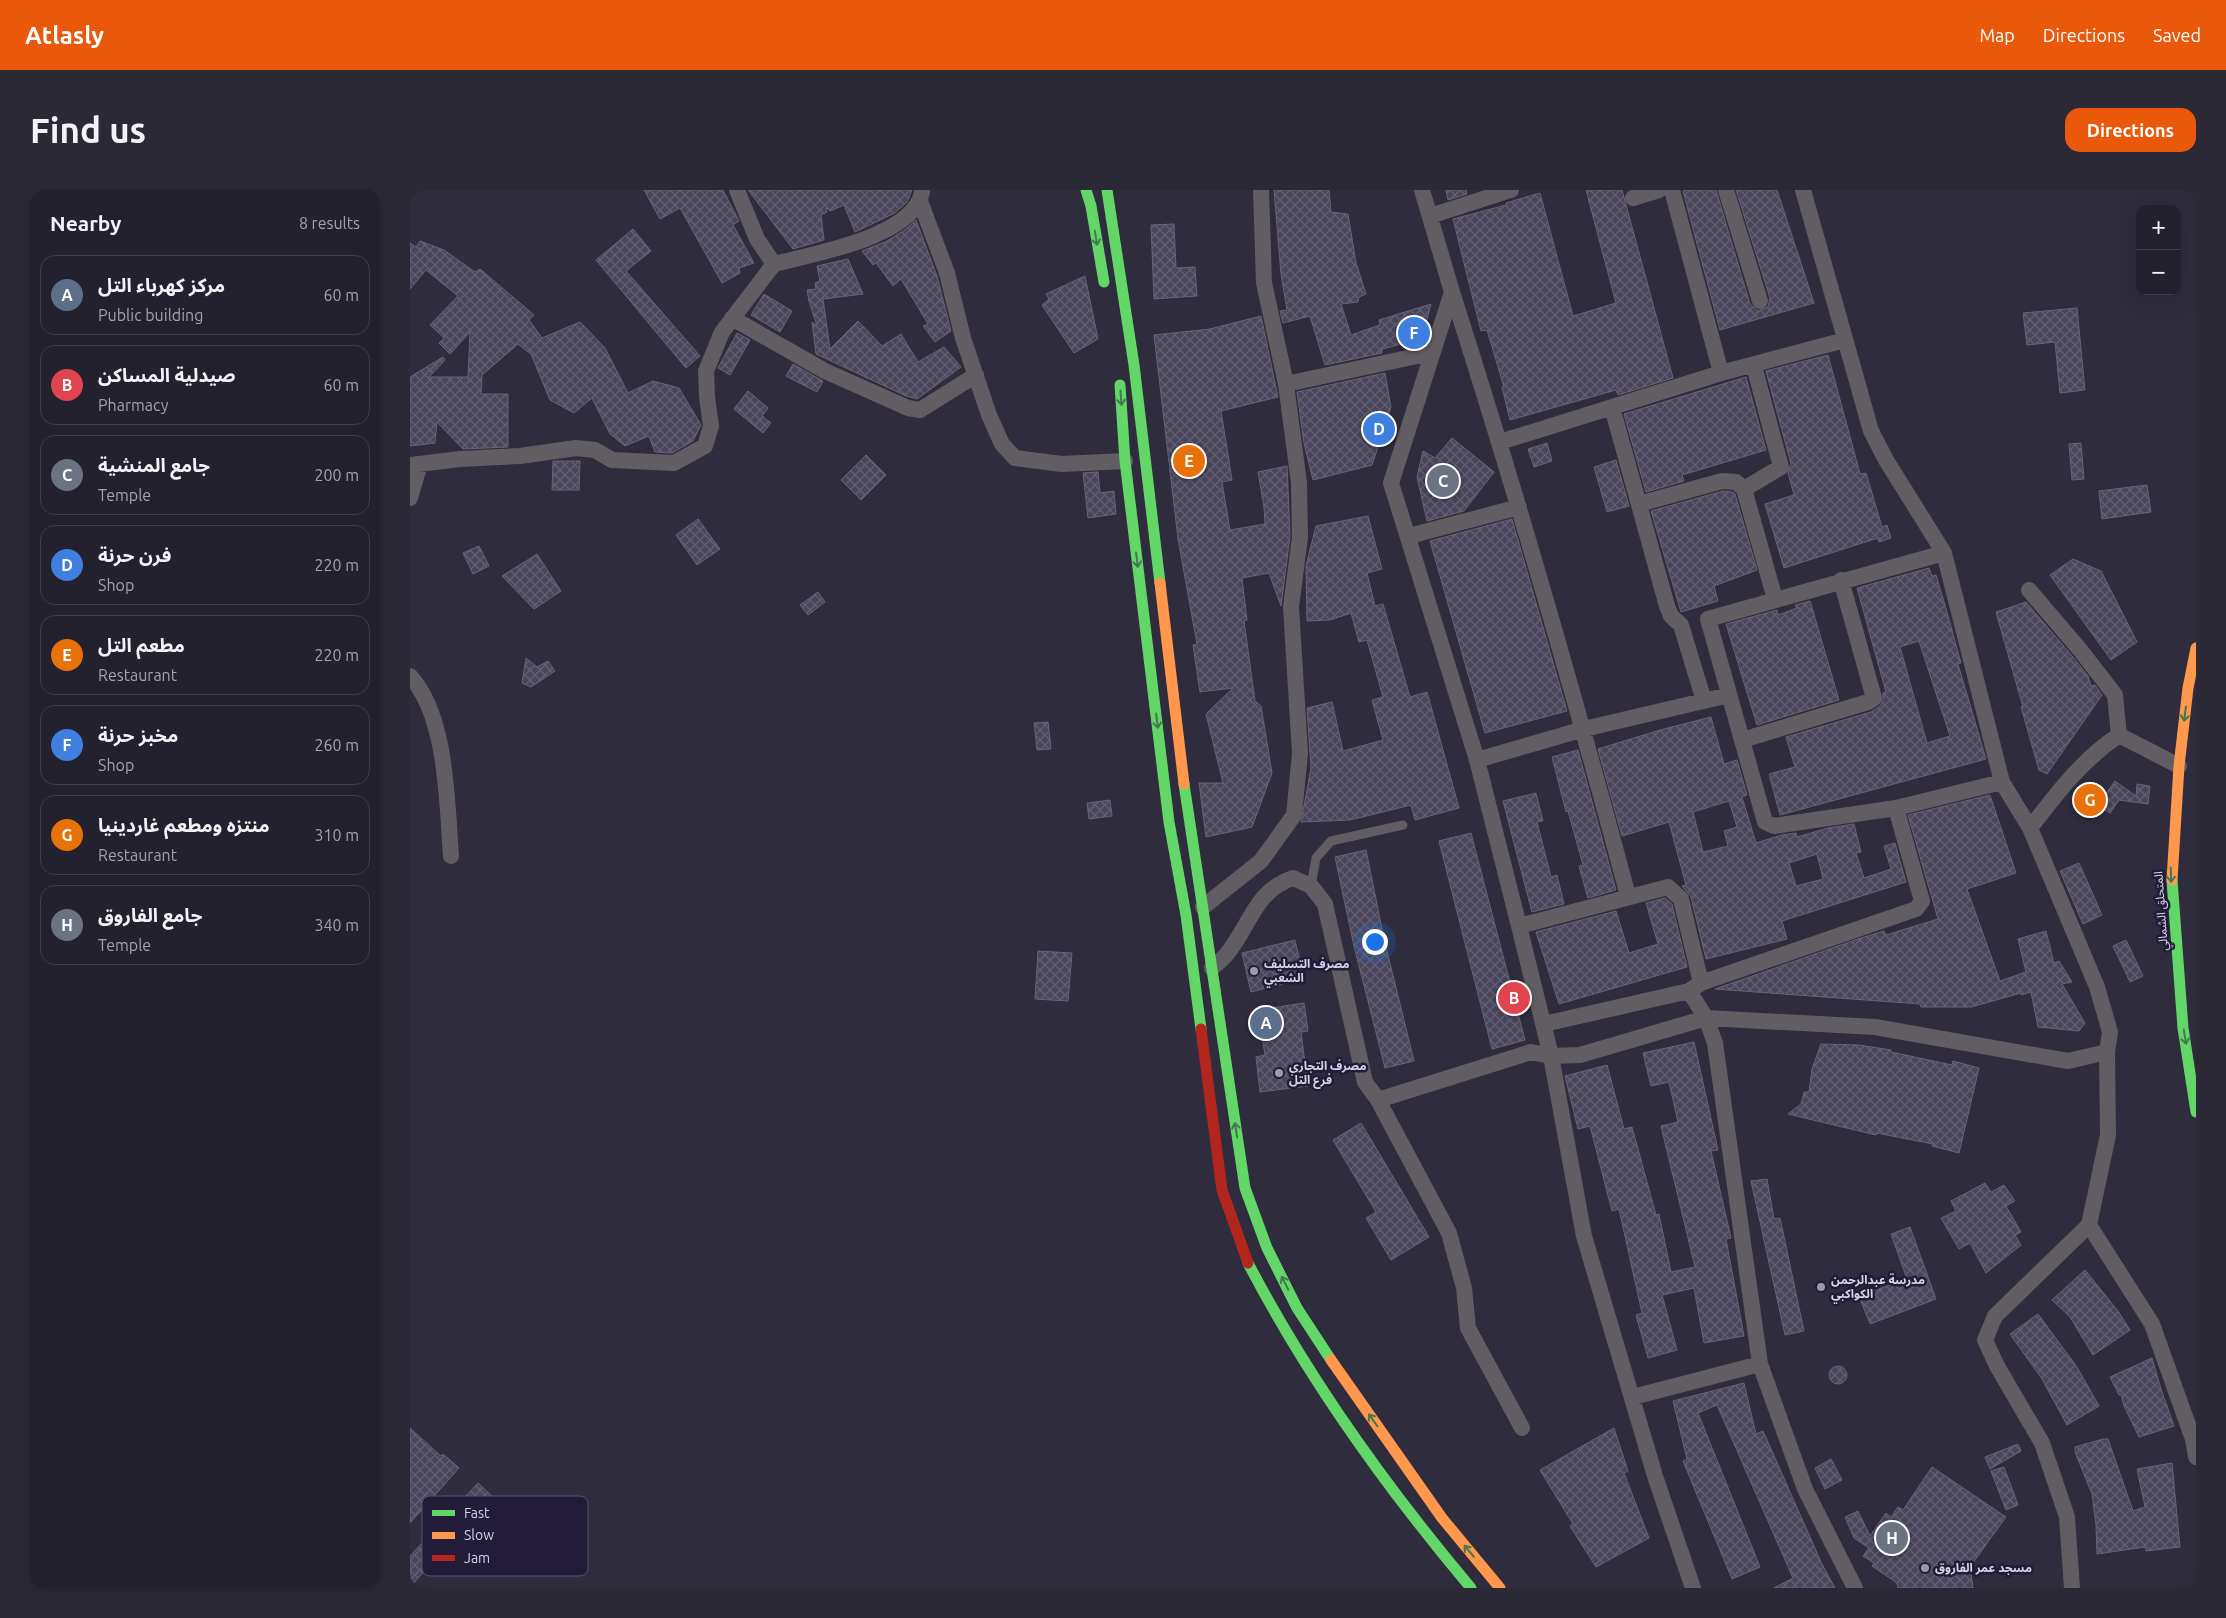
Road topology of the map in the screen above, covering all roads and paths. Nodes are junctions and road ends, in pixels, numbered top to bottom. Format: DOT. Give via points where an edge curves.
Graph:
graph roads {
  1 [pos="737,190"];
  2 [pos="1086,190"];
  3 [pos="1261,190"];
  4 [pos="1422,190"];
  5 [pos="1511,190"];
  6 [pos="1659,190"];
  7 [pos="1672,190"];
  8 [pos="1726,190"];
  9 [pos="1803,190"];
  10 [pos="1111,193"];
  11 [pos="921,195"];
  12 [pos="1633,198"];
  13 [pos="1430,216"];
  14 [pos="774,264"];
  15 [pos="1452,292"];
  16 [pos="1106,294"];
  17 [pos="1760,301"];
  18 [pos="732,318"];
  19 [pos="1845,340"];
  20 [pos="1431,353"];
  21 [pos="1754,366"];
  22 [pos="1119,369"];
  23 [pos="1721,373"];
  24 [pos="976,375"];
  25 [pos="1286,384"];
  26 [pos="1612,407"];
  27 [pos="1500,442"];
  28 [pos="1125,461"];
  29 [pos="415,465"];
  30 [pos="1744,489"];
  31 [pos="410,498"];
  32 [pos="1639,504"];
  33 [pos="1519,507"];
  34 [pos="1409,536"];
  35 [pos="1944,553"];
  36 [pos="1841,580"];
  37 [pos="2030,590"];
  38 [pos="1775,599"];
  39 [pos="1708,619"];
  40 [pos="1681,625"];
  41 [pos="2196,648"];
  42 [pos="410,676"];
  43 [pos="1729,695"];
  44 [pos="1704,701"];
  45 [pos="1584,729"];
  46 [pos="2119,735"];
  47 [pos="1742,740"];
  48 [pos="1476,760"];
  49 [pos="2179,766"];
  50 [pos="2002,782"];
  51 [pos="1896,808"];
  52 [pos="1403,825"];
  53 [pos="2030,828"];
  54 [pos="451,856"];
  55 [pos="1311,886"];
  56 [pos="1628,896"];
  57 [pos="1203,907"];
  58 [pos="1519,926"];
  59 [pos="1212,968"];
  60 [pos="1695,987"];
  61 [pos="1706,1018"];
  62 [pos="1544,1024"];
  63 [pos="2107,1052"];
  64 [pos="1551,1056"];
  65 [pos="1378,1100"];
  66 [pos="2196,1112"];
  67 [pos="2089,1225"];
  68 [pos="1760,1364"];
  69 [pos="1633,1397"];
  70 [pos="1522,1428"];
  71 [pos="2196,1458"];
  72 [pos="1470,1588"];
  73 [pos="1500,1588"];
  74 [pos="1693,1588"];
  75 [pos="1855,1588"];
  76 [pos="2072,1588"];
  1 -- 14 [label="street" via="757,239"];
  2 -- 16 [label="main road, one-way"];
  3 -- 25 [label="street" via="1264,284"];
  4 -- 13 [label="street"];
  5 -- 13 [label="street"];
  6 -- 12 [label="street"];
  7 -- 23 [label="street"];
  8 -- 17 [label="street"];
  9 -- 19 [label="street"];
  10 -- 57 [label="main road" via="1188,819"];
  11 -- 14 [label="street" via="903,219 876,236"];
  11 -- 24 [label="street"];
  13 -- 15 [label="street"];
  14 -- 18 [label="street"];
  15 -- 20 [label="street"];
  15 -- 27 [label="street"];
  18 -- 24 [label="street" via="825,371 908,408 920,410"];
  18 -- 29 [label="street" via="722,332 706,371 711,426 705,446 674,463 612,460 595,450 576,448"];
  19 -- 21 [label="street"];
  19 -- 35 [label="street" via="1871,431"];
  20 -- 25 [label="street"];
  20 -- 34 [label="street" via="1392,483"];
  21 -- 23 [label="street"];
  21 -- 30 [label="street" via="1781,468"];
  22 -- 28 [label="main road, one-way"];
  23 -- 26 [label="street"];
  24 -- 28 [label="street" via="1002,444 1015,458 1062,464"];
  25 -- 57 [label="street" via="1299,483 1300,537 1291,607 1300,753 1294,815 1261,861"];
  26 -- 27 [label="street"];
  26 -- 32 [label="street"];
  27 -- 33 [label="street"];
  28 -- 72 [label="main road, one-way" via="1169,822 1186,915 1222,1190 1246,1258 1278,1320 1319,1387 1423,1531"];
  29 -- 31 [label="street"];
  30 -- 32 [label="street" via="1736,482 1722,481"];
  30 -- 38 [label="street"];
  32 -- 40 [label="street" via="1667,606 1671,616"];
  33 -- 34 [label="street"];
  33 -- 45 [label="street"];
  34 -- 48 [label="street"];
  35 -- 36 [label="street"];
  35 -- 50 [label="street"];
  36 -- 38 [label="street"];
  36 -- 47 [label="street" via="1874,698"];
  37 -- 46 [label="street" via="2115,695"];
  38 -- 39 [label="street"];
  39 -- 40 [label="street"];
  39 -- 43 [label="street"];
  40 -- 44 [label="street"];
  41 -- 49 [label="main road, المتحلق الشمالي, one-way"];
  42 -- 54 [label="street" via="427,699 438,736"];
  43 -- 44 [label="street"];
  43 -- 47 [label="street"];
  44 -- 45 [label="street"];
  45 -- 48 [label="street"];
  45 -- 56 [label="street"];
  46 -- 49 [label="street"];
  46 -- 53 [label="street" via="2068,778"];
  47 -- 51 [label="street" via="1764,822 1774,826"];
  48 -- 58 [label="street"];
  49 -- 66 [label="main road, المتحلق الشمالي, one-way" via="2171,872 2183,1028"];
  50 -- 51 [label="street"];
  50 -- 53 [label="street"];
  51 -- 60 [label="street" via="1922,901 1916,909"];
  52 -- 55 [label="lane" via="1331,841 1316,858"];
  53 -- 63 [label="street" via="2097,987 2110,1032"];
  55 -- 59 [label="street" via="1293,878 1279,883 1262,898 1226,955"];
  55 -- 65 [label="street" via="1325,904 1366,1082"];
  56 -- 58 [label="street"];
  56 -- 60 [label="street" via="1668,886 1681,899"];
  57 -- 59 [label="main road"];
  58 -- 62 [label="street"];
  73 -- 59 [label="main road, one-way" via="1442,1518 1335,1366 1297,1308 1268,1248 1245,1188"];
  60 -- 61 [label="street"];
  60 -- 62 [label="street"];
  61 -- 63 [label="street" via="1875,1027 2068,1061"];
  61 -- 64 [label="street" via="1580,1055"];
  61 -- 68 [label="street" via="1715,1043"];
  62 -- 64 [label="street"];
  63 -- 67 [label="street" via="2108,1135"];
  64 -- 65 [label="street" via="1531,1052"];
  64 -- 69 [label="street" via="1584,1236"];
  65 -- 70 [label="street" via="1449,1233 1464,1288 1468,1328"];
  67 -- 71 [label="street" via="2152,1324 2193,1439"];
  67 -- 76 [label="street" via="1995,1316 1984,1340 2042,1443 2067,1517"];
  68 -- 69 [label="street"];
  68 -- 75 [label="street" via="1805,1489"];
  69 -- 74 [label="street" via="1655,1476"];
}
